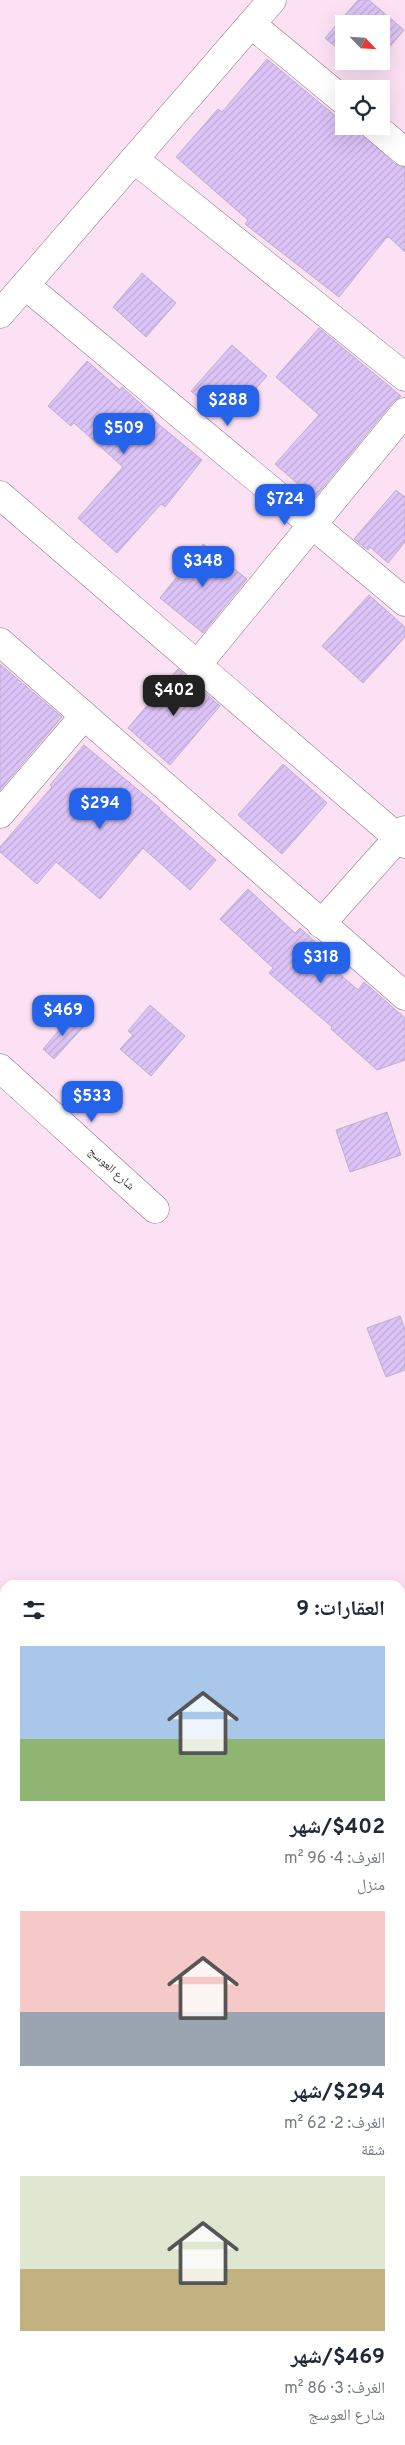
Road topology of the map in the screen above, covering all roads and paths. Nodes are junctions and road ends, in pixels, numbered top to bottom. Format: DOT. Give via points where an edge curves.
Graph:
graph roads {
  1 [pos="272,0"];
  2 [pos="251,24"];
  3 [pos="335,94"];
  4 [pos="385,135"];
  5 [pos="405,152"];
  6 [pos="134,159"];
  7 [pos="24,285"];
  8 [pos="0,314"];
  9 [pos="405,377"];
  10 [pos="405,412"];
  11 [pos="0,495"];
  12 [pos="313,526"];
  13 [pos="405,602"];
  14 [pos="0,642"];
  15 [pos="197,665"];
  16 [pos="84,716"];
  17 [pos="0,814"];
  18 [pos="403,837"];
  19 [pos="321,924"];
  20 [pos="405,996"];
  21 [pos="0,1068"];
  22 [pos="155,1209"];
  1 -- 2 [label="street"];
  2 -- 3 [label="street"];
  2 -- 6 [label="street"];
  4 -- 5 [label="street"];
  6 -- 7 [label="street"];
  6 -- 9 [label="street"];
  7 -- 8 [label="street"];
  7 -- 12 [label="street"];
  10 -- 12 [label="street"];
  11 -- 15 [label="street"];
  12 -- 13 [label="street"];
  12 -- 15 [label="street"];
  14 -- 16 [label="street"];
  15 -- 18 [label="street"];
  16 -- 17 [label="street"];
  16 -- 19 [label="street"];
  18 -- 19 [label="street"];
  19 -- 20 [label="street"];
  21 -- 22 [label="street, شارع العوسج"];
}
